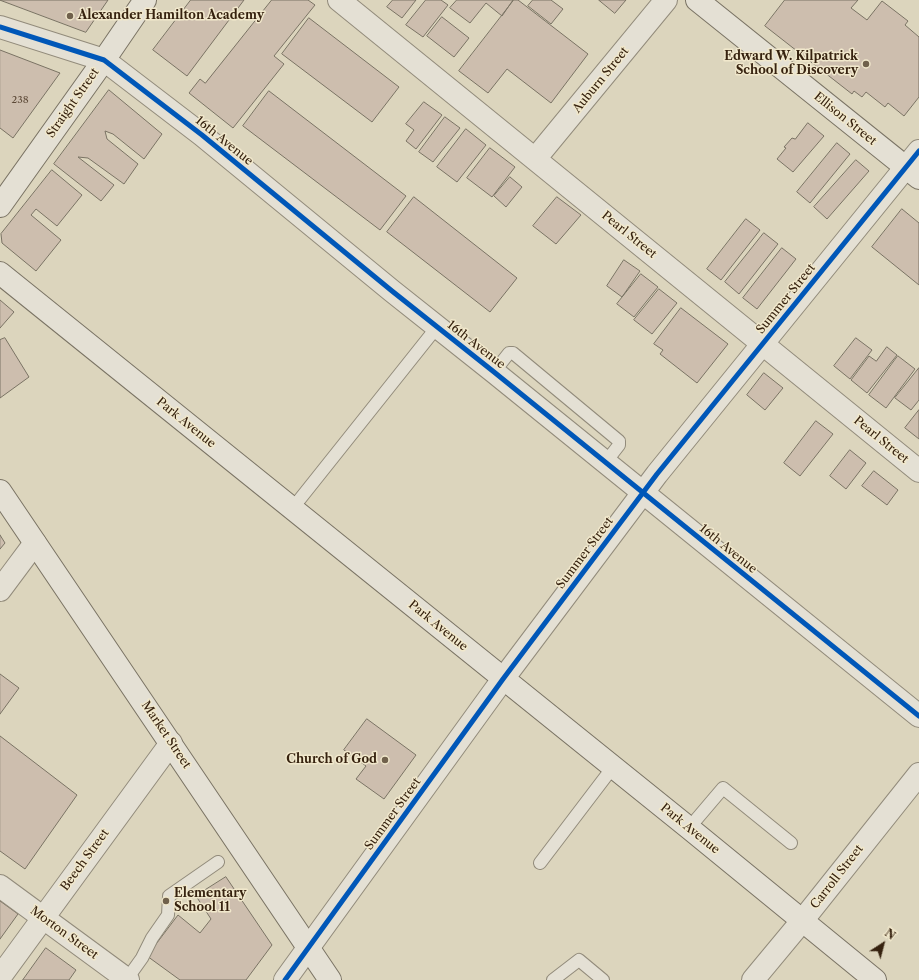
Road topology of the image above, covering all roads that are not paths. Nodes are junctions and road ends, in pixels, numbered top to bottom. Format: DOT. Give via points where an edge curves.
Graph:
graph roads {
  1 [pos="145,0"];
  2 [pos="339,0"];
  3 [pos="666,0"];
  4 [pos="697,0"];
  5 [pos="0,27"];
  6 [pos="104,60"];
  7 [pos="535,159"];
  8 [pos="915,166"];
  9 [pos="0,206"];
  10 [pos="0,273"];
  11 [pos="437,327"];
  12 [pos="763,344"];
  13 [pos="919,471"];
  14 [pos="0,491"];
  15 [pos="643,493"];
  16 [pos="292,508"];
  17 [pos="35,543"];
  18 [pos="0,590"];
  19 [pos="503,679"];
  20 [pos="919,716"];
  21 [pos="171,743"];
  22 [pos="613,767"];
  23 [pos="919,774"];
  24 [pos="689,828"];
  25 [pos="791,843"];
  26 [pos="218,862"];
  27 [pos="540,863"];
  28 [pos="0,886"];
  29 [pos="43,918"];
  30 [pos="802,921"];
  31 [pos="309,947"];
  32 [pos="0,977"];
  33 [pos="128,979"];
  34 [pos="284,980"];
  35 [pos="330,980"];
  36 [pos="554,980"];
  37 [pos="603,980"];
  38 [pos="753,980"];
  39 [pos="875,980"];
  1 -- 6 [label="street, Straight Street"];
  2 -- 7 [label="street, Pearl Street"];
  3 -- 7 [label="street, Auburn Street"];
  4 -- 8 [label="street, Ellison Street"];
  5 -- 6 [label="street, 16th Avenue"];
  6 -- 9 [label="street, Straight Street"];
  6 -- 11 [label="street, 16th Avenue" via="202,135"];
  7 -- 12 [label="street, Pearl Street"];
  8 -- 12 [label="street, Summer Street"];
  10 -- 16 [label="street, Park Avenue"];
  11 -- 15 [label="street, 16th Avenue"];
  11 -- 16 [label="lane"];
  12 -- 13 [label="street, Pearl Street"];
  12 -- 15 [label="street, Summer Street"];
  14 -- 17 [label="street, Market Street"];
  15 -- 19 [label="street, Summer Street"];
  15 -- 20 [label="street, 16th Avenue"];
  16 -- 19 [label="street, Park Avenue"];
  17 -- 18 [label="street"];
  17 -- 21 [label="street, Market Street"];
  19 -- 22 [label="street, Park Avenue"];
  19 -- 31 [label="street, Summer Street"];
  21 -- 29 [label="street, Beech Street"];
  21 -- 31 [label="street, Market Street"];
  22 -- 24 [label="street, Park Avenue"];
  22 -- 27 [label="lane"];
  23 -- 30 [label="street, Carroll Street"];
  24 -- 25 [label="lane" via="722,788"];
  24 -- 30 [label="street, Park Avenue"];
  26 -- 33 [label="lane" via="169,896 168,915"];
  28 -- 29 [label="street, Morton Street"];
  29 -- 32 [label="street, Beech Street"];
  29 -- 33 [label="street, Morton Street"];
  30 -- 38 [label="street, Carroll Street"];
  30 -- 39 [label="street, Park Avenue"];
  31 -- 34 [label="street, Summer Street"];
  31 -- 35 [label="street, Market Street"];
  36 -- 37 [label="lane" via="579,960"];
}
